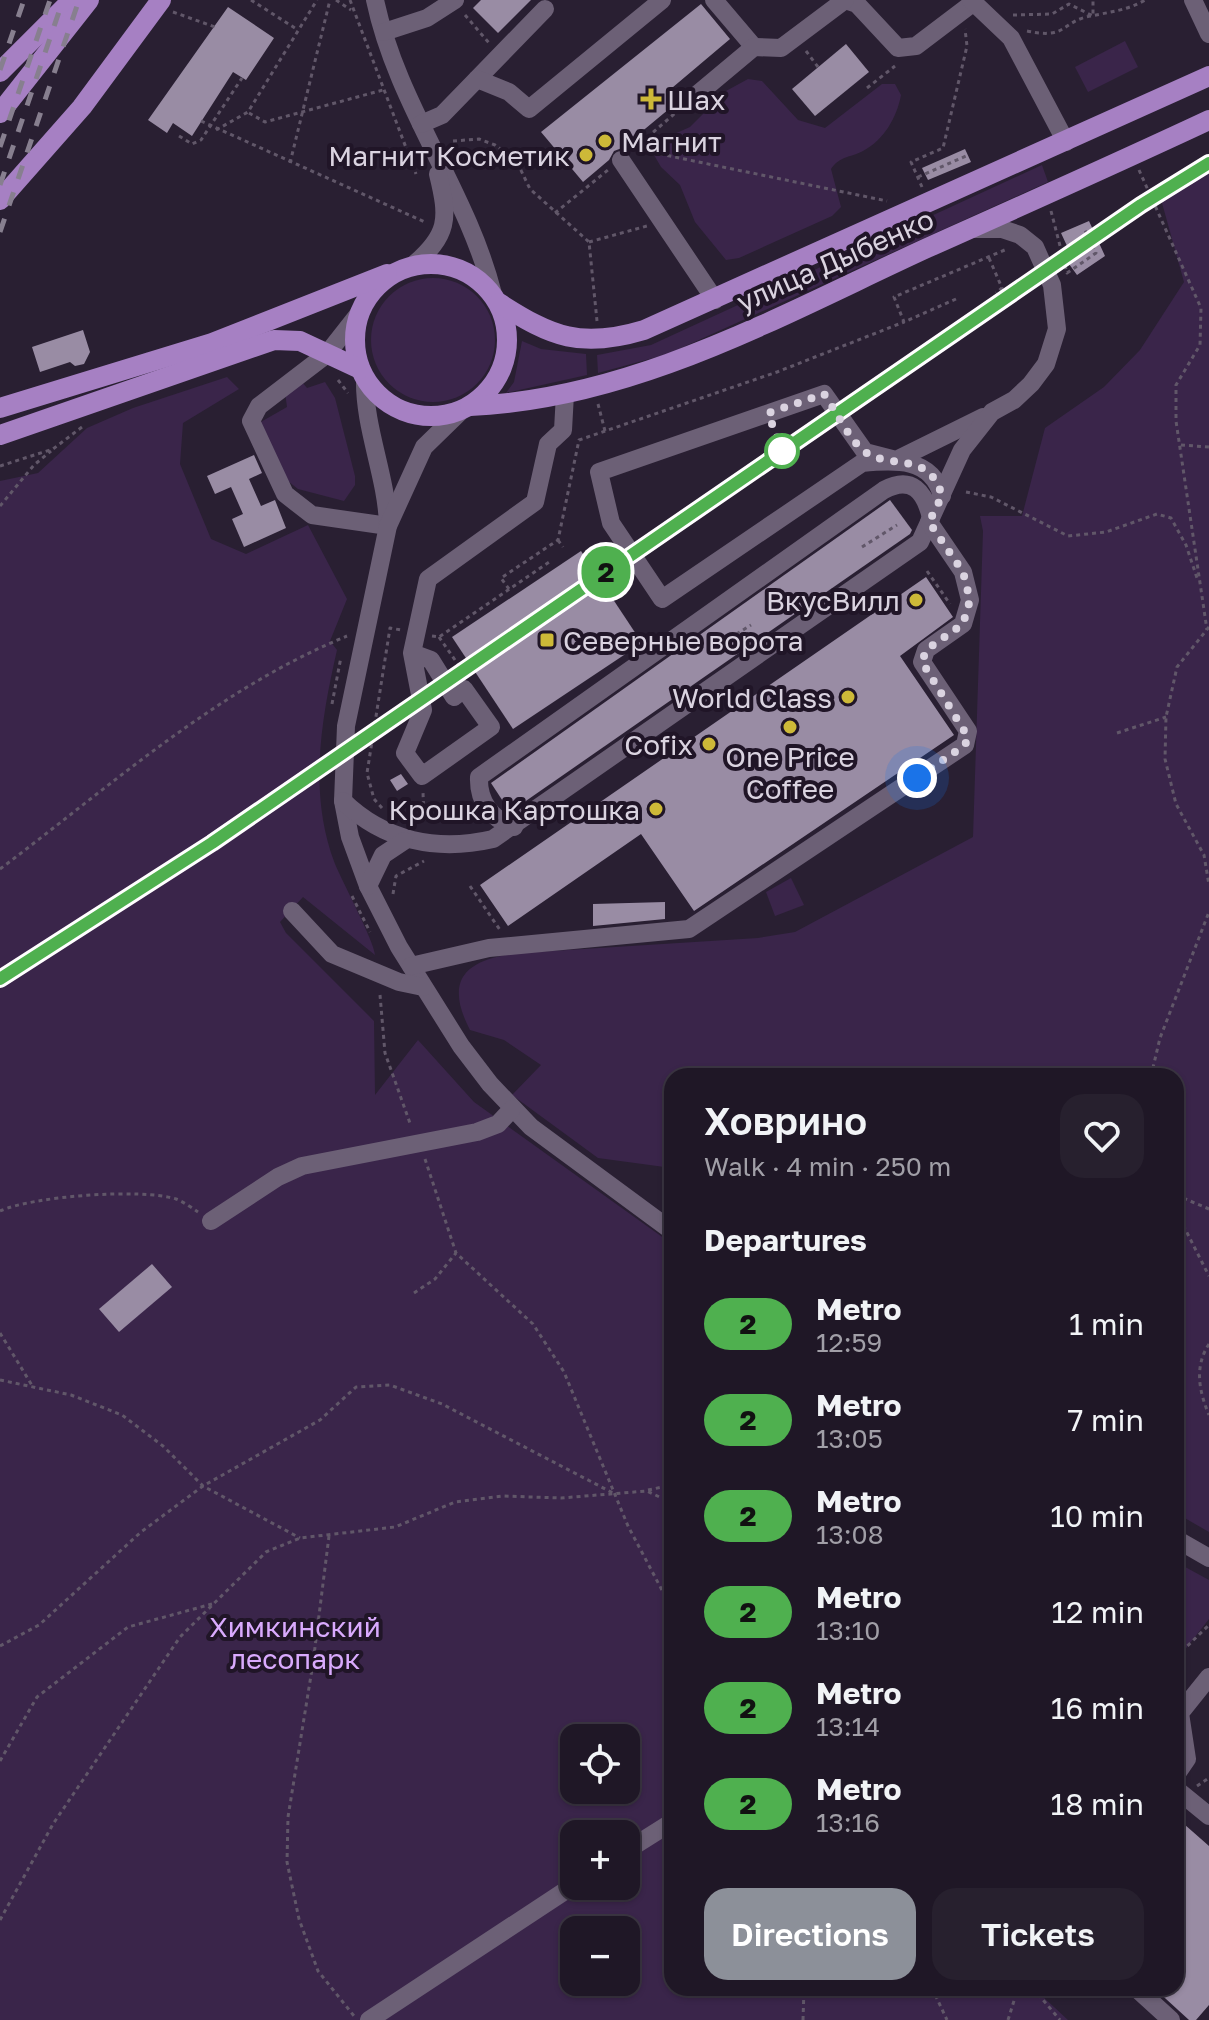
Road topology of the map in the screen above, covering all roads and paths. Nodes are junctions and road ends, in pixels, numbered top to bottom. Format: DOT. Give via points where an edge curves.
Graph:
graph roads {
  1 [pos="72,0"];
  2 [pos="89,0"];
  3 [pos="251,0"];
  4 [pos="317,0"];
  5 [pos="330,0"];
  6 [pos="336,0"];
  7 [pos="350,0"];
  8 [pos="375,0"];
  9 [pos="662,0"];
  10 [pos="714,0"];
  11 [pos="845,0"];
  12 [pos="1074,0"];
  13 [pos="1093,0"];
  14 [pos="1132,0"];
  15 [pos="1145,0"];
  16 [pos="1193,0"];
  17 [pos="455,1"];
  18 [pos="969,4"];
  19 [pos="1069,4"];
  20 [pos="166,5"];
  21 [pos="1131,6"];
  22 [pos="545,9"];
  23 [pos="351,10"];
  24 [pos="1093,16"];
  25 [pos="989,17"];
  26 [pos="215,27"];
  27 [pos="298,30"];
  28 [pos="384,32"];
  29 [pos="1209,34"];
  30 [pos="1008,35"];
  31 [pos="916,46"];
  32 [pos="754,47"];
  33 [pos="503,50"];
  34 [pos="0,72"];
  35 [pos="1209,76"];
  36 [pos="242,78"];
  37 [pos="477,79"];
  38 [pos="867,88"];
  39 [pos="383,90"];
  40 [pos="693,98"];
  41 [pos="248,112"];
  42 [pos="302,112"];
  43 [pos="0,113"];
  44 [pos="1209,120"];
  45 [pos="201,121"];
  46 [pos="421,124"];
  47 [pos="210,127"];
  48 [pos="215,131"];
  49 [pos="179,136"];
  50 [pos="453,141"];
  51 [pos="1066,142"];
  52 [pos="430,144"];
  53 [pos="627,154"];
  54 [pos="966,156"];
  55 [pos="290,163"];
  56 [pos="1137,167"];
  57 [pos="416,174"];
  58 [pos="918,177"];
  59 [pos="922,187"];
  60 [pos="0,200"];
  61 [pos="890,202"];
  62 [pos="1047,212"];
  63 [pos="555,213"];
  64 [pos="421,221"];
  65 [pos="662,222"];
  66 [pos="1084,228"];
  67 [pos="972,229"];
  68 [pos="1020,235"];
  69 [pos="1063,237"];
  70 [pos="1057,239"];
  71 [pos="589,242"];
  72 [pos="989,257"];
  73 [pos="405,268"];
  74 [pos="996,293"];
  75 [pos="496,299"];
  76 [pos="956,299"];
  77 [pos="715,300"];
  78 [pos="360,312"];
  79 [pos="904,322"];
  80 [pos="596,323"];
  81 [pos="327,354"];
  82 [pos="363,374"];
  83 [pos="565,394"];
  84 [pos="595,396"];
  85 [pos="0,408"];
  86 [pos="466,408"];
  87 [pos="992,412"];
  88 [pos="86,425"];
  89 [pos="605,431"];
  90 [pos="0,435"];
  91 [pos="1179,445"];
  92 [pos="1209,447"];
  93 [pos="53,449"];
  94 [pos="896,460"];
  95 [pos="0,466"];
  96 [pos="966,492"];
  97 [pos="942,496"];
  98 [pos="0,506"];
  99 [pos="930,520"];
  100 [pos="897,525"];
  101 [pos="388,526"];
  102 [pos="558,540"];
  103 [pos="563,547"];
  104 [pos="862,547"];
  105 [pos="552,560"];
  106 [pos="927,571"];
  107 [pos="1200,587"];
  108 [pos="509,589"];
  109 [pos="944,596"];
  110 [pos="751,625"];
  111 [pos="390,628"];
  112 [pos="1208,629"];
  113 [pos="347,636"];
  114 [pos="716,647"];
  115 [pos="412,653"];
  116 [pos="466,676"];
  117 [pos="1166,717"];
  118 [pos="1117,733"];
  119 [pos="422,776"];
  120 [pos="343,801"];
  121 [pos="389,817"];
  122 [pos="401,818"];
  123 [pos="514,827"];
  124 [pos="404,841"];
  125 [pos="424,861"];
  126 [pos="0,869"];
  127 [pos="1209,885"];
  128 [pos="368,886"];
  129 [pos="470,886"];
  130 [pos="395,901"];
  131 [pos="292,911"];
  132 [pos="1209,912"];
  133 [pos="512,946"];
  134 [pos="411,966"];
  135 [pos="423,987"];
  136 [pos="380,995"];
  137 [pos="1153,1068"];
  138 [pos="512,1109"];
  139 [pos="418,1143"];
  140 [pos="1184,1198"];
  141 [pos="1209,1209"];
  142 [pos="0,1211"];
  143 [pos="211,1221"];
  144 [pos="664,1225"];
  145 [pos="1184,1227"];
  146 [pos="456,1253"];
  147 [pos="1209,1276"];
  148 [pos="414,1293"];
  149 [pos="0,1333"];
  150 [pos="1209,1344"];
  151 [pos="0,1380"];
  152 [pos="33,1387"];
  153 [pos="1209,1415"];
  154 [pos="203,1486"];
  155 [pos="664,1487"];
  156 [pos="647,1491"];
  157 [pos="613,1493"];
  158 [pos="664,1499"];
  159 [pos="329,1536"];
  160 [pos="300,1538"];
  161 [pos="1184,1544"];
  162 [pos="1209,1558"];
  163 [pos="664,1593"];
  164 [pos="214,1603"];
  165 [pos="1209,1625"];
  166 [pos="1,1644"];
  167 [pos="1184,1649"];
  168 [pos="1206,1688"];
  169 [pos="1184,1709"];
  170 [pos="1184,1739"];
  171 [pos="0,1761"];
  172 [pos="1184,1763"];
  173 [pos="1184,1796"];
  174 [pos="1209,1816"];
  175 [pos="664,1827"];
  176 [pos="640,1842"];
  177 [pos="560,1894"];
  178 [pos="0,1920"];
  179 [pos="804,1996"];
  180 [pos="936,1996"];
  181 [pos="1016,1996"];
  182 [pos="1040,1996"];
  183 [pos="1145,1996"];
  184 [pos="356,2020"];
  185 [pos="369,2020"];
  186 [pos="803,2020"];
  187 [pos="947,2020"];
  188 [pos="1008,2020"];
  189 [pos="1060,2020"];
  190 [pos="1171,2020"];
  1 -- 34 [label="main road"];
  2 -- 43 [label="main road"];
  3 -- 27 [label="path"];
  4 -- 27 [label="path"];
  5 -- 42 [label="path"];
  6 -- 23 [label="path"];
  7 -- 23 [label="path"];
  8 -- 28 [label="street"];
  9 -- 37 [label="street" via="529,109 509,92"];
  10 -- 32 [label="street"];
  11 -- 31 [label="street" via="857,4 898,48"];
  11 -- 32 [label="street" via="781,48"];
  12 -- 19 [label="path"];
  13 -- 24 [label="path"];
  14 -- 21 [label="path"];
  15 -- 21 [label="path"];
  16 -- 29 [label="street"];
  17 -- 28 [label="street" via="427,18"];
  17 -- 33 [label="path" via="488,43"];
  18 -- 25 [label="street"];
  18 -- 31 [label="street"];
  18 -- 58 [label="path" via="967,46 943,148 911,162"];
  19 -- 24 [label="path"];
  19 -- 25 [label="path" via="1052,14"];
  20 -- 26 [label="path"];
  20 -- 60 [label="main road"];
  21 -- 24 [label="path"];
  22 -- 33 [label="street"];
  23 -- 39 [label="path"];
  24 -- 30 [label="path" via="1047,36 1021,30"];
  25 -- 30 [label="street"];
  27 -- 41 [label="path"];
  28 -- 46 [label="street"];
  30 -- 51 [label="street"];
  31 -- 38 [label="path"];
  32 -- 40 [label="street"];
  33 -- 37 [label="street"];
  35 -- 51 [label="main road, улица Дыбенко"];
  36 -- 47 [label="path"];
  37 -- 46 [label="street" via="442,115"];
  39 -- 42 [label="path"];
  39 -- 57 [label="path"];
  40 -- 53 [label="path"];
  41 -- 42 [label="path" via="265,122"];
  41 -- 48 [label="path"];
  42 -- 55 [label="path"];
  44 -- 67 [label="main road, улица Дыбенко"];
  45 -- 47 [label="path"];
  46 -- 52 [label="street"];
  47 -- 48 [label="path"];
  47 -- 49 [label="path" via="192,144"];
  48 -- 55 [label="path"];
  50 -- 63 [label="path" via="479,139 495,145 516,160 530,189"];
  51 -- 77 [label="main road, улица Дыбенко"];
  52 -- 73 [label="street" via="445,220 438,241"];
  52 -- 75 [label="street" via="483,256"];
  53 -- 61 [label="path"];
  53 -- 63 [label="path"];
  53 -- 65 [label="street"];
  54 -- 58 [label="path"];
  55 -- 64 [label="path"];
  56 -- 91 [label="path" via="1201,308 1200,345 1176,385"];
  58 -- 59 [label="path"];
  62 -- 70 [label="path" via="1051,210"];
  63 -- 71 [label="path"];
  65 -- 71 [label="path"];
  65 -- 77 [label="street"];
  66 -- 70 [label="path" via="1096,253 1067,273"];
  67 -- 68 [label="street"];
  67 -- 83 [label="main road, улица Дыбенко" via="708,348"];
  68 -- 72 [label="path" via="1014,246"];
  68 -- 87 [label="street" via="1044,264 1057,307 1057,329 1046,364 1031,384"];
  69 -- 70 [label="path"];
  71 -- 80 [label="path"];
  72 -- 74 [label="path" via="1002,288"];
  72 -- 79 [label="path" via="894,297"];
  73 -- 75 [label="main road" via="434,263 457,267 477,278"];
  73 -- 78 [label="main road" via="369,295"];
  73 -- 85 [label="main road" via="212,343"];
  75 -- 77 [label="main road, улица Дыбенко" via="547,331 594,341 644,330"];
  75 -- 86 [label="main road" via="508,341 505,360 498,378"];
  76 -- 79 [label="path"];
  78 -- 81 [label="street"];
  78 -- 82 [label="main road" via="355,350"];
  79 -- 89 [label="path"];
  81 -- 82 [label="main road"];
  81 -- 90 [label="main road" via="300,341 274,340"];
  81 -- 101 [label="street" via="259,406 251,421 285,494 312,515"];
  82 -- 86 [label="main road" via="401,410 431,416"];
  82 -- 101 [label="street"];
  83 -- 86 [label="main road, улица Дыбенко"];
  83 -- 115 [label="street" via="563,430 548,444 535,502 428,579"];
  84 -- 89 [label="path"];
  86 -- 101 [label="street" via="424,447"];
  87 -- 94 [label="street"];
  87 -- 97 [label="street" via="962,450"];
  88 -- 93 [label="path"];
  89 -- 102 [label="path" via="579,440"];
  91 -- 92 [label="path"];
  91 -- 107 [label="path"];
  93 -- 95 [label="path"];
  93 -- 98 [label="path"];
  94 -- 94 [label="street" via="865,452 824,394 599,472 611,523 662,599 862,463"];
  94 -- 97 [label="street" via="925,469"];
  96 -- 107 [label="path" via="991,497 1068,536 1106,532 1157,514 1171,518"];
  97 -- 99 [label="street"];
  99 -- 123 [label="street" via="920,542"];
  99 -- 123 [label="street" via="927,501 912,485 884,490 479,777 479,794 497,821"];
  99 -- 133 [label="street" via="963,572 970,600 963,624 926,650 922,662 968,731 965,745 695,927"];
  100 -- 104 [label="path"];
  101 -- 120 [label="street" via="349,701"];
  102 -- 103 [label="path"];
  102 -- 108 [label="path" via="501,578"];
  105 -- 108 [label="path"];
  106 -- 109 [label="path"];
  107 -- 112 [label="path"];
  108 -- 116 [label="path" via="439,637"];
  110 -- 114 [label="path"];
  111 -- 121 [label="path" via="367,773 374,799"];
  112 -- 117 [label="path" via="1177,667"];
  113 -- 126 [label="path" via="292,659 201,716"];
  115 -- 119 [label="street" via="423,710 405,753"];
  115 -- 119 [label="street" via="431,660 454,697 464,689 491,727"];
  117 -- 118 [label="path"];
  117 -- 127 [label="path" via="1165,759 1176,804 1204,855"];
  119 -- 122 [label="path" via="424,822"];
  120 -- 124 [label="street" via="381,831"];
  120 -- 128 [label="street"];
  123 -- 124 [label="street" via="479,842"];
  124 -- 128 [label="street" via="383,855"];
  125 -- 130 [label="path" via="396,876"];
  128 -- 134 [label="street"];
  129 -- 133 [label="path"];
  131 -- 135 [label="street" via="332,954"];
  132 -- 137 [label="path"];
  133 -- 134 [label="street"];
  134 -- 135 [label="street"];
  135 -- 138 [label="street" via="461,1046"];
  136 -- 139 [label="path" via="390,1071"];
  138 -- 139 [label="street" via="498,1124"];
  138 -- 144 [label="street"];
  139 -- 143 [label="street" via="302,1166"];
  139 -- 146 [label="path"];
  140 -- 141 [label="path"];
  142 -- 143 [label="path" via="94,1195 138,1194 177,1199"];
  145 -- 147 [label="path"];
  146 -- 148 [label="path" via="435,1279"];
  146 -- 157 [label="path" via="533,1324 564,1372"];
  149 -- 152 [label="path"];
  150 -- 153 [label="path" via="1199,1375"];
  151 -- 152 [label="path"];
  152 -- 154 [label="path" via="122,1415"];
  154 -- 157 [label="path" via="320,1420 356,1387 390,1385 442,1404"];
  154 -- 160 [label="path"];
  154 -- 166 [label="path" via="141,1532 39,1625"];
  155 -- 156 [label="path"];
  156 -- 157 [label="path"];
  156 -- 158 [label="path"];
  157 -- 159 [label="path" via="455,1502 395,1527"];
  157 -- 163 [label="path"];
  159 -- 160 [label="path"];
  159 -- 184 [label="path" via="288,1817 287,1862 299,1919 318,1971"];
  160 -- 164 [label="path" via="266,1552"];
  161 -- 162 [label="street"];
  164 -- 171 [label="path" via="128,1627 37,1697"];
  164 -- 178 [label="path" via="180,1637 53,1824"];
  165 -- 167 [label="path"];
  168 -- 169 [label="street"];
  170 -- 172 [label="street"];
  173 -- 174 [label="street"];
  175 -- 176 [label="street"];
  177 -- 185 [label="street"];
  179 -- 186 [label="path"];
  180 -- 187 [label="path"];
  181 -- 188 [label="path"];
  182 -- 189 [label="path"];
  183 -- 190 [label="street"];
}
